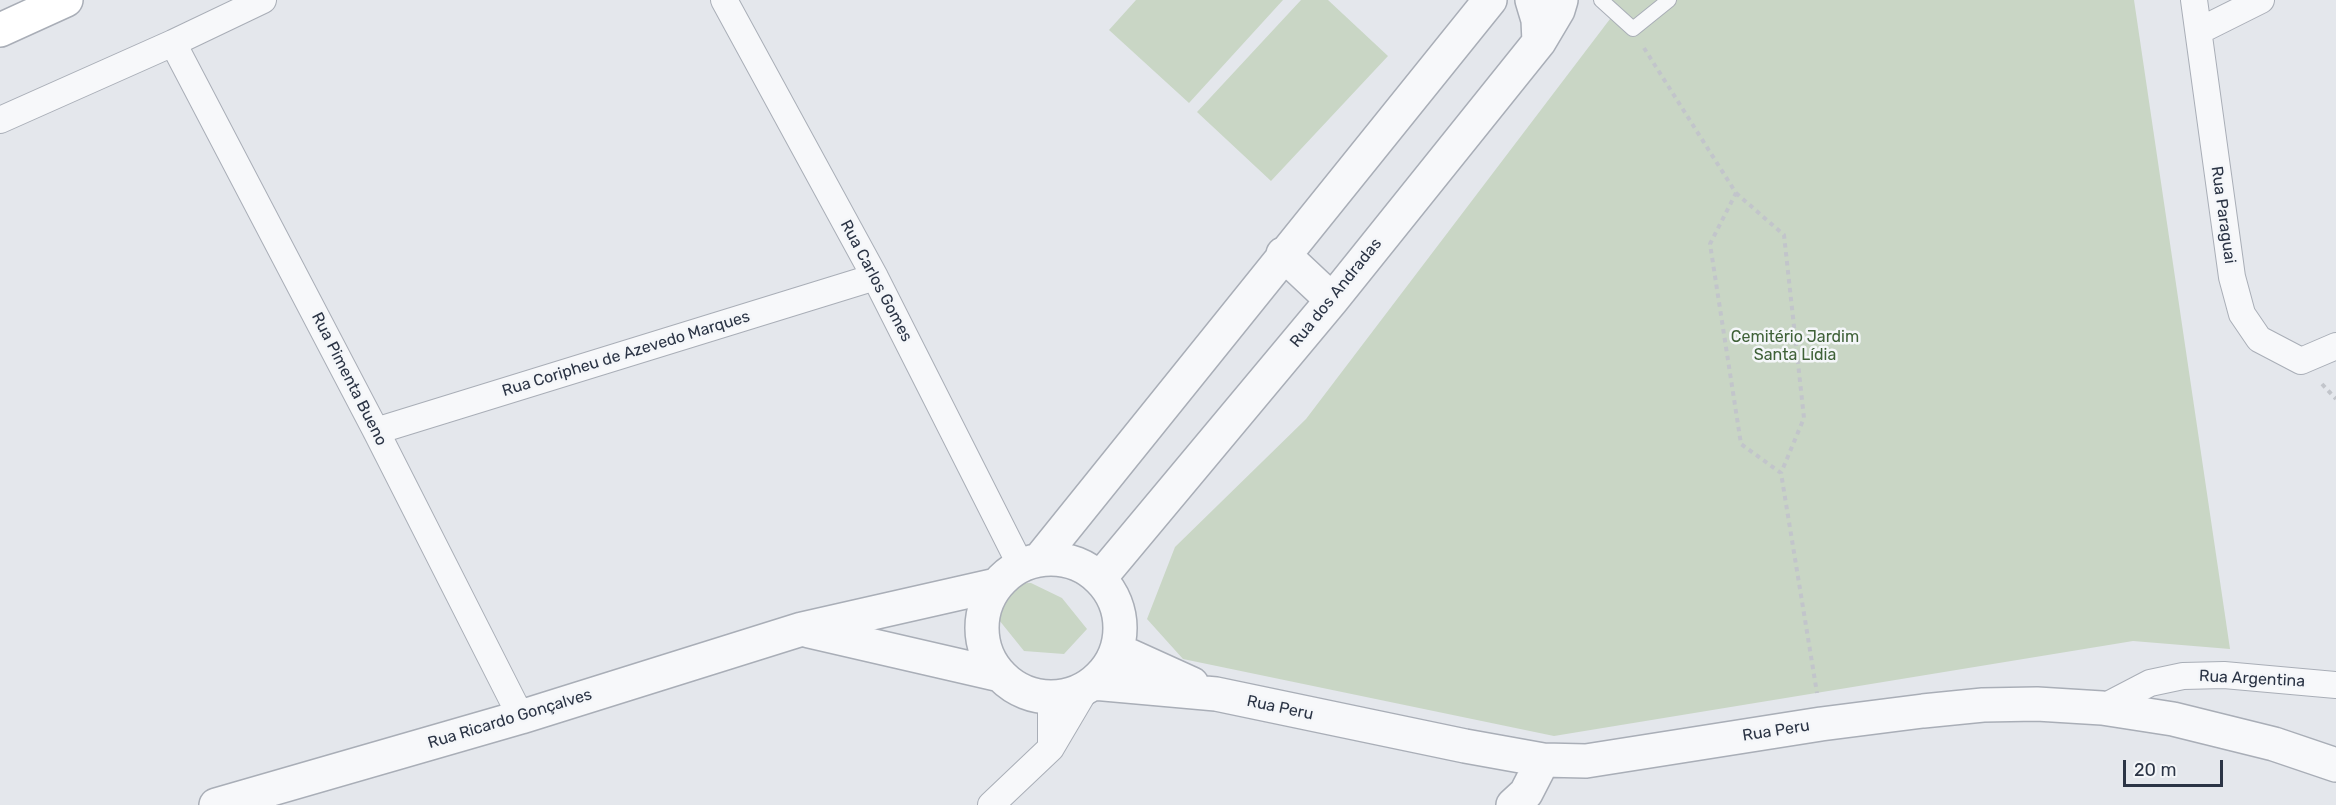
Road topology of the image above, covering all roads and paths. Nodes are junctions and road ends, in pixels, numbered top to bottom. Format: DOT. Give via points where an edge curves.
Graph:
graph roads {
  1 [pos="66,0"];
  2 [pos="263,0"];
  3 [pos="724,0"];
  4 [pos="1490,0"];
  5 [pos="1532,0"];
  6 [pos="1561,0"];
  7 [pos="1601,0"];
  8 [pos="1669,0"];
  9 [pos="2194,0"];
  10 [pos="2261,0"];
  11 [pos="1633,29"];
  12 [pos="0,30"];
  13 [pos="2199,31"];
  14 [pos="1539,42"];
  15 [pos="173,43"];
  16 [pos="0,120"];
  17 [pos="1736,193"];
  18 [pos="1283,254"];
  19 [pos="875,278"];
  20 [pos="1332,300"];
  21 [pos="2336,346"];
  22 [pos="376,431"];
  23 [pos="1781,473"];
  24 [pos="1019,570"];
  25 [pos="1100,579"];
  26 [pos="802,629"];
  27 [pos="1117,650"];
  28 [pos="1000,675"];
  29 [pos="2336,685"];
  30 [pos="1090,686"];
  31 [pos="1216,694"];
  32 [pos="1051,698"];
  33 [pos="2102,708"];
  34 [pos="521,717"];
  35 [pos="1821,724"];
  36 [pos="1051,748"];
  37 [pos="1543,760"];
  38 [pos="2336,765"];
  39 [pos="996,803"];
  40 [pos="216,805"];
  41 [pos="1513,805"];
  1 -- 12 [label="main road"];
  2 -- 15 [label="street"];
  3 -- 19 [label="street, Rua Carlos Gomes"];
  4 -- 18 [label="street"];
  5 -- 14 [label="street"];
  6 -- 14 [label="street, Rua dos Andradas"];
  7 -- 11 [label="lane"];
  8 -- 11 [label="lane"];
  9 -- 13 [label="street, Rua Paraguai"];
  10 -- 13 [label="street"];
  11 -- 17 [label="path"];
  13 -- 21 [label="street, Rua Paraguai" via="2232,277 2242,314 2259,339 2301,361"];
  14 -- 20 [label="street, Rua dos Andradas"];
  15 -- 16 [label="street"];
  15 -- 22 [label="street, Rua Pimenta Bueno"];
  17 -- 23 [label="path" via="1784,235 1804,418"];
  17 -- 23 [label="path" via="1710,244 1741,444"];
  18 -- 20 [label="street"];
  18 -- 24 [label="street"];
  19 -- 22 [label="street, Rua Coripheu de Azevedo Marques"];
  19 -- 24 [label="street, Rua Carlos Gomes"];
  20 -- 25 [label="street, Rua dos Andradas"];
  22 -- 34 [label="street, Rua Pimenta Bueno"];
  23 -- 35 [label="path"];
  24 -- 25 [label="street" via="1062,559 1082,566"];
  24 -- 26 [label="street, Rua Ricardo Gonçalves"];
  24 -- 28 [label="street" via="987,602 982,621 983,640"];
  25 -- 27 [label="street" via="1119,612"];
  26 -- 28 [label="street"];
  26 -- 34 [label="street, Rua Ricardo Gonçalves"];
  27 -- 30 [label="street" via="1107,669"];
  27 -- 31 [label="street, Rua Peru"];
  28 -- 32 [label="street" via="1014,687"];
  29 -- 33 [label="street, Rua Argentina" via="2224,675 2182,676 2150,683"];
  30 -- 31 [label="street, Rua Peru"];
  30 -- 32 [label="street"];
  30 -- 36 [label="street"];
  31 -- 37 [label="street, Rua Peru"];
  32 -- 36 [label="street"];
  33 -- 35 [label="street, Rua Peru" via="1983,705"];
  33 -- 38 [label="street, Rua Peru" via="2173,719 2274,744"];
  34 -- 40 [label="street, Rua Ricardo Gonçalves"];
  35 -- 37 [label="street, Rua Peru" via="1586,761"];
  36 -- 39 [label="street"];
  37 -- 41 [label="street" via="1526,793"];
}
